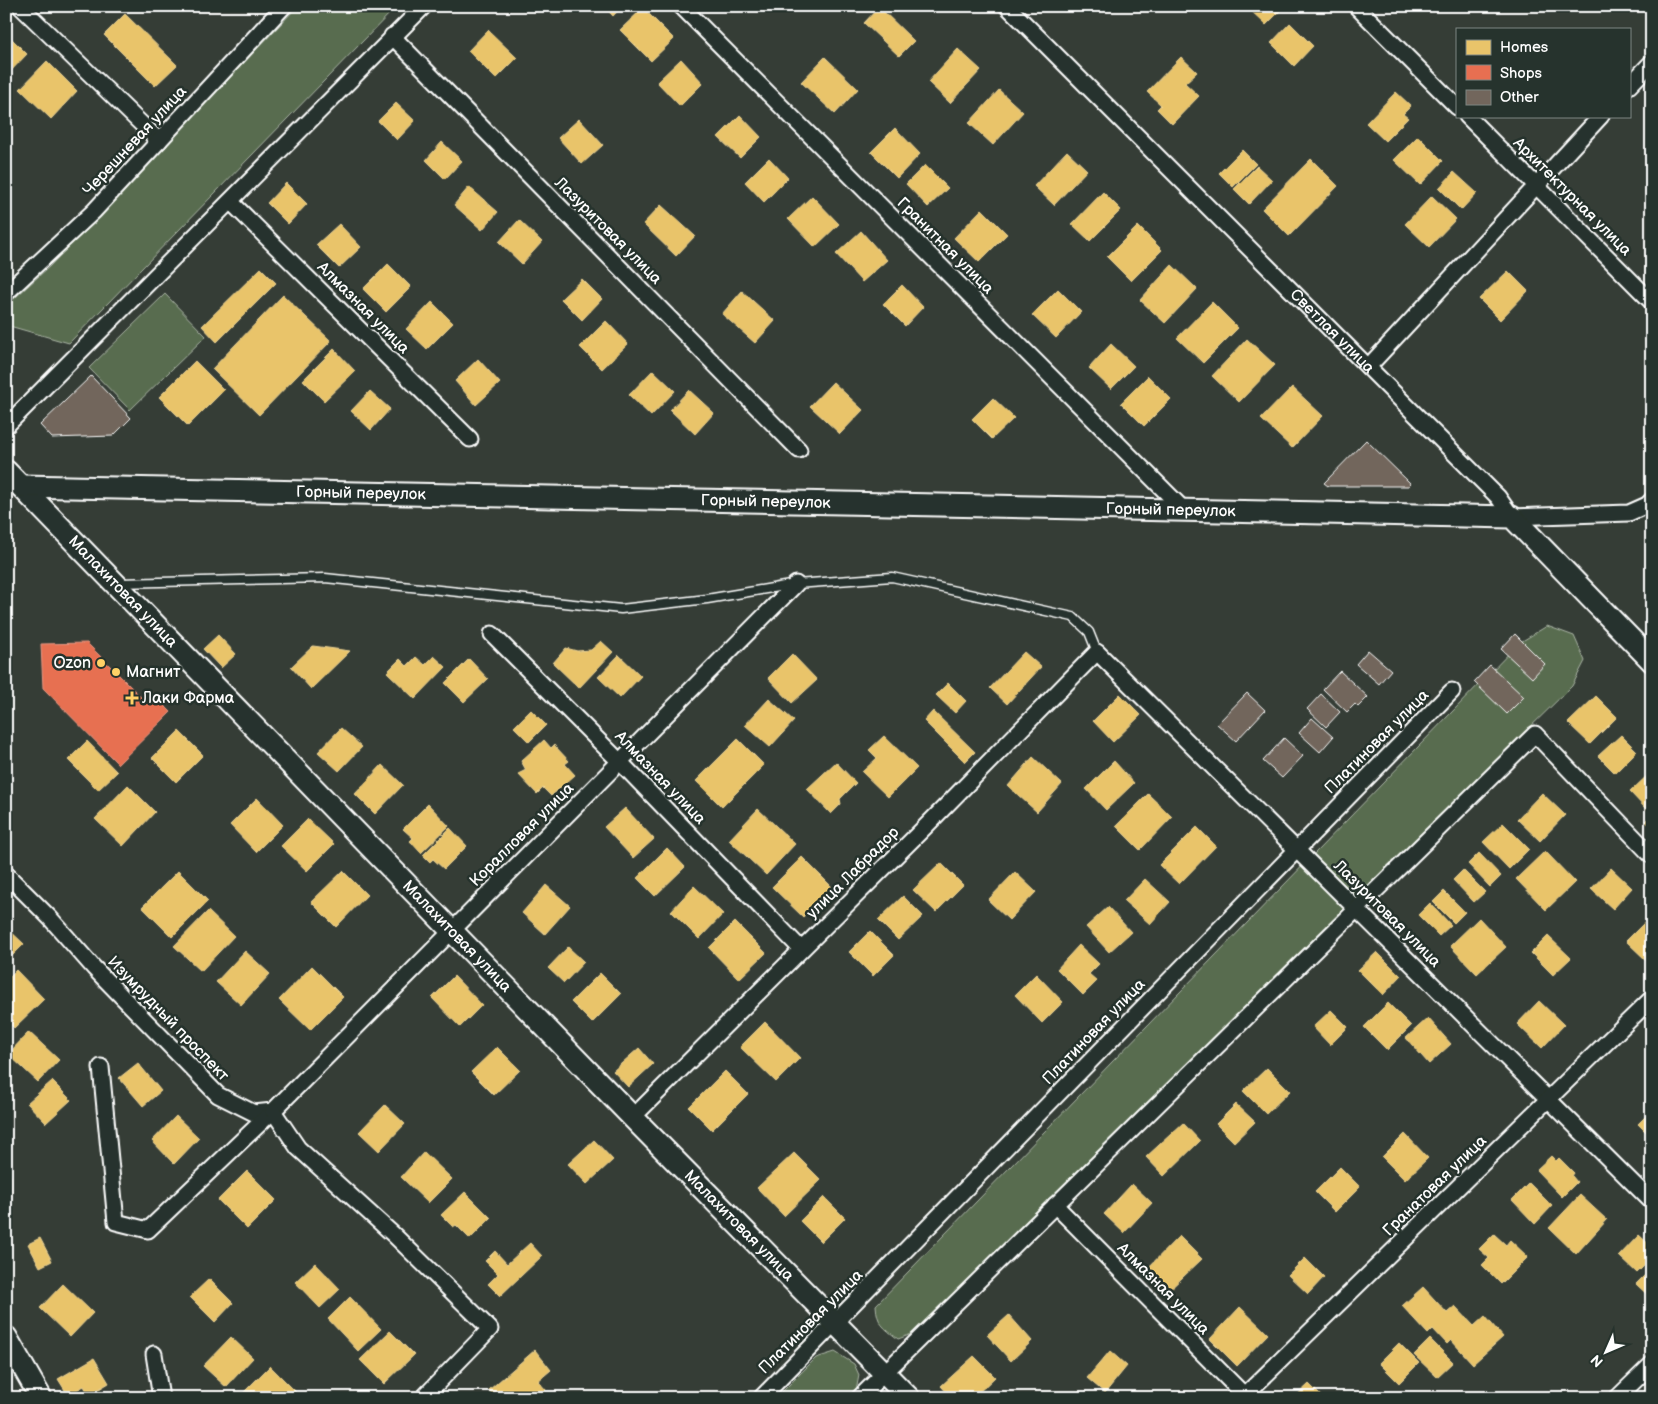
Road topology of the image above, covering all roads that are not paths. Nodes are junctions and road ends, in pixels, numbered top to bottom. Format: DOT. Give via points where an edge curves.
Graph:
graph roads {
  1 [pos="20,6"];
  2 [pos="284,6"];
  3 [pos="424,6"];
  4 [pos="681,6"];
  5 [pos="1007,6"];
  6 [pos="1356,6"];
  7 [pos="392,36"];
  8 [pos="1652,62"];
  9 [pos="1630,85"];
  10 [pos="1456,105"];
  11 [pos="1469,118"];
  12 [pos="1599,118"];
  13 [pos="159,142"];
  14 [pos="1536,186"];
  15 [pos="231,202"];
  16 [pos="6,293"];
  17 [pos="1652,302"];
  18 [pos="1368,367"];
  19 [pos="6,426"];
  20 [pos="470,439"];
  21 [pos="799,450"];
  22 [pos="6,471"];
  23 [pos="21,486"];
  24 [pos="1652,500"];
  25 [pos="1184,510"];
  26 [pos="1512,517"];
  27 [pos="115,584"];
  28 [pos="796,584"];
  29 [pos="492,634"];
  30 [pos="1097,652"];
  31 [pos="1652,661"];
  32 [pos="1452,691"];
  33 [pos="620,762"];
  34 [pos="1296,849"];
  35 [pos="1652,856"];
  36 [pos="6,874"];
  37 [pos="1357,909"];
  38 [pos="453,930"];
  39 [pos="801,949"];
  40 [pos="1652,998"];
  41 [pos="101,1066"];
  42 [pos="1549,1099"];
  43 [pos="273,1111"];
  44 [pos="633,1117"];
  45 [pos="1652,1202"];
  46 [pos="1055,1205"];
  47 [pos="835,1324"];
  48 [pos="6,1337"];
  49 [pos="154,1354"];
  50 [pos="1652,1364"];
  51 [pos="884,1372"];
  52 [pos="1244,1397"];
  53 [pos="41,1398"];
  54 [pos="161,1398"];
  55 [pos="423,1398"];
  56 [pos="761,1398"];
  57 [pos="859,1398"];
  58 [pos="909,1398"];
  59 [pos="1617,1398"];
  1 -- 13 [label="street"];
  2 -- 13 [label="street, Черешневая улица"];
  3 -- 7 [label="street"];
  4 -- 25 [label="street, Гранитная улица"];
  5 -- 18 [label="street, Светлая улица"];
  6 -- 10 [label="street"];
  7 -- 15 [label="street"];
  7 -- 21 [label="street, Лазуритовая улица"];
  8 -- 9 [label="street"];
  11 -- 14 [label="street, Архитектурная улица"];
  12 -- 14 [label="street"];
  13 -- 16 [label="street, Черешневая улица" via="94,211"];
  14 -- 17 [label="street, Архитектурная улица"];
  14 -- 18 [label="street"];
  15 -- 19 [label="street"];
  15 -- 20 [label="street, Алмазная улица"];
  18 -- 26 [label="street, Светлая улица" via="1498,497"];
  22 -- 23 [label="street, Малахитовая улица"];
  23 -- 25 [label="street, Горный переулок"];
  23 -- 27 [label="street, Малахитовая улица"];
  24 -- 26 [label="street" via="1630,513"];
  25 -- 26 [label="street, Горный переулок"];
  26 -- 31 [label="street, Светлая улица"];
  27 -- 28 [label="lane" via="325,578 621,609"];
  27 -- 38 [label="street, Малахитовая улица"];
  28 -- 30 [label="lane" via="892,577 1073,617 1089,632"];
  28 -- 33 [label="street, Коралловая улица"];
  29 -- 33 [label="street, Алмазная улица"];
  30 -- 34 [label="street, Лазуритовая улица"];
  30 -- 39 [label="street, улица Лабрадор"];
  32 -- 34 [label="street, Платиновая улица"];
  33 -- 38 [label="street, Коралловая улица"];
  33 -- 39 [label="street, Алмазная улица"];
  34 -- 37 [label="street, Лазуритовая улица"];
  34 -- 47 [label="street, Платиновая улица"];
  35 -- 37 [label="street" via="1535,734"];
  36 -- 43 [label="street, Изумрудный проспект" via="218,1096 254,1113"];
  37 -- 42 [label="street, Лазуритовая улица"];
  37 -- 46 [label="street"];
  38 -- 43 [label="street, Коралловая улица"];
  38 -- 44 [label="street, Малахитовая улица"];
  39 -- 44 [label="street, улица Лабрадор"];
  40 -- 42 [label="street, Гранатовая улица"];
  41 -- 43 [label="street, Коралловая улица" via="116,1222 148,1230"];
  42 -- 45 [label="street, Лазуритовая улица"];
  42 -- 52 [label="street, Гранатовая улица"];
  43 -- 55 [label="street" via="298,1148 395,1236 490,1330"];
  44 -- 47 [label="street, Малахитовая улица"];
  46 -- 51 [label="street"];
  46 -- 52 [label="street, Алмазная улица"];
  47 -- 51 [label="street, Малахитовая улица"];
  47 -- 56 [label="street, Платиновая улица"];
  48 -- 53 [label="street"];
  49 -- 54 [label="street"];
  50 -- 59 [label="street"];
  51 -- 57 [label="street"];
  51 -- 58 [label="street, Малахитовая улица"];
}
